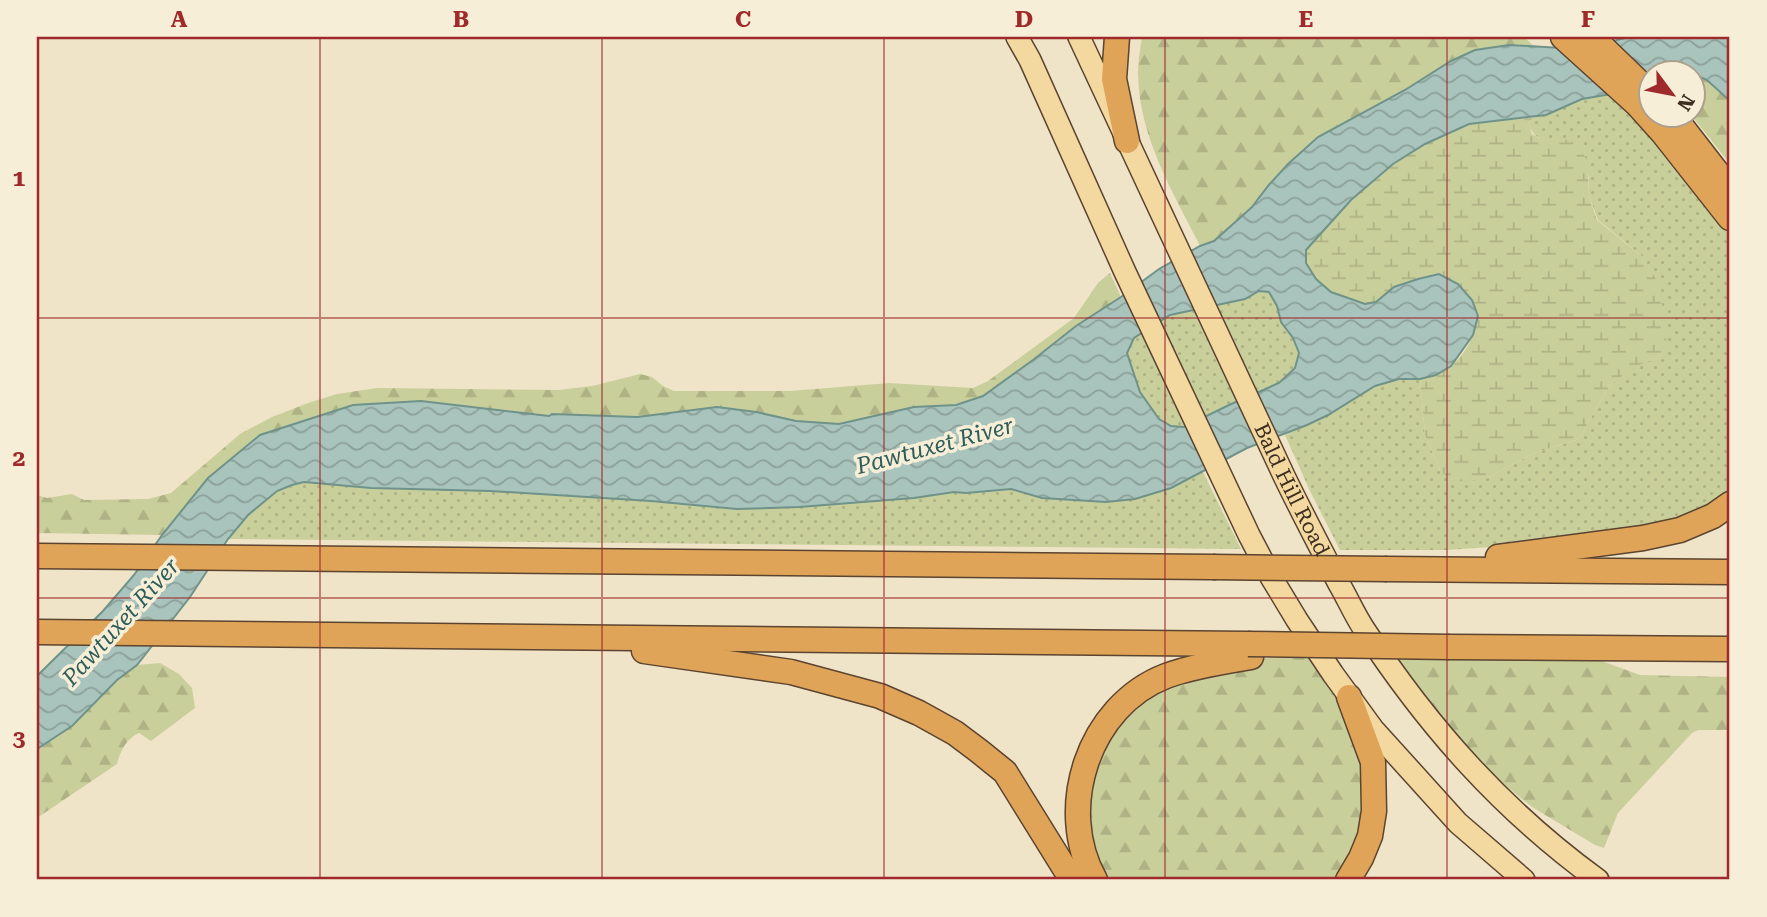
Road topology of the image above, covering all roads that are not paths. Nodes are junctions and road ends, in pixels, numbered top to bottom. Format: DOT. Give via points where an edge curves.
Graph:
graph roads {
  1 [pos="1017,37"];
  2 [pos="1079,37"];
  3 [pos="1118,37"];
  4 [pos="1591,37"];
  5 [pos="1564,38"];
  6 [pos="1638,82"];
  7 [pos="1638,105"];
  8 [pos="1675,130"];
  9 [pos="1677,130"];
  10 [pos="1126,141"];
  11 [pos="1730,189"];
  12 [pos="1730,218"];
  13 [pos="1730,504"];
  14 [pos="37,556"];
  15 [pos="1399,569"];
  16 [pos="1730,572"];
  17 [pos="40,632"];
  18 [pos="469,636"];
  19 [pos="1730,649"];
  20 [pos="1249,651"];
  21 [pos="1349,698"];
  22 [pos="1072,880"];
  23 [pos="1096,880"];
  24 [pos="1348,880"];
  25 [pos="1524,880"];
  26 [pos="1598,880"];
  1 -- 21 [label="main road" via="1249,535 1297,620"];
  2 -- 10 [label="main road, Bald Hill Road"];
  3 -- 10 [label="highway" via="1114,79"];
  4 -- 6 [label="highway"];
  5 -- 7 [label="highway"];
  8 -- 12 [label="highway"];
  9 -- 11 [label="highway"];
  10 -- 26 [label="main road, Bald Hill Road" via="1284,478 1362,626 1451,746 1535,831"];
  13 -- 15 [label="highway" via="1680,530 1643,538"];
  14 -- 15 [label="highway, bridge"];
  15 -- 16 [label="highway"];
  17 -- 18 [label="highway"];
  18 -- 20 [label="highway"];
  18 -- 22 [label="highway" via="589,645 737,664 791,672 880,696 955,733 1005,772"];
  19 -- 20 [label="highway, bridge"];
  20 -- 23 [label="highway" via="1165,676 1122,704 1105,724 1083,770 1078,796 1082,846"];
  21 -- 24 [label="highway" via="1373,762 1374,810 1370,836"];
  21 -- 25 [label="main road" via="1458,822"];
}
